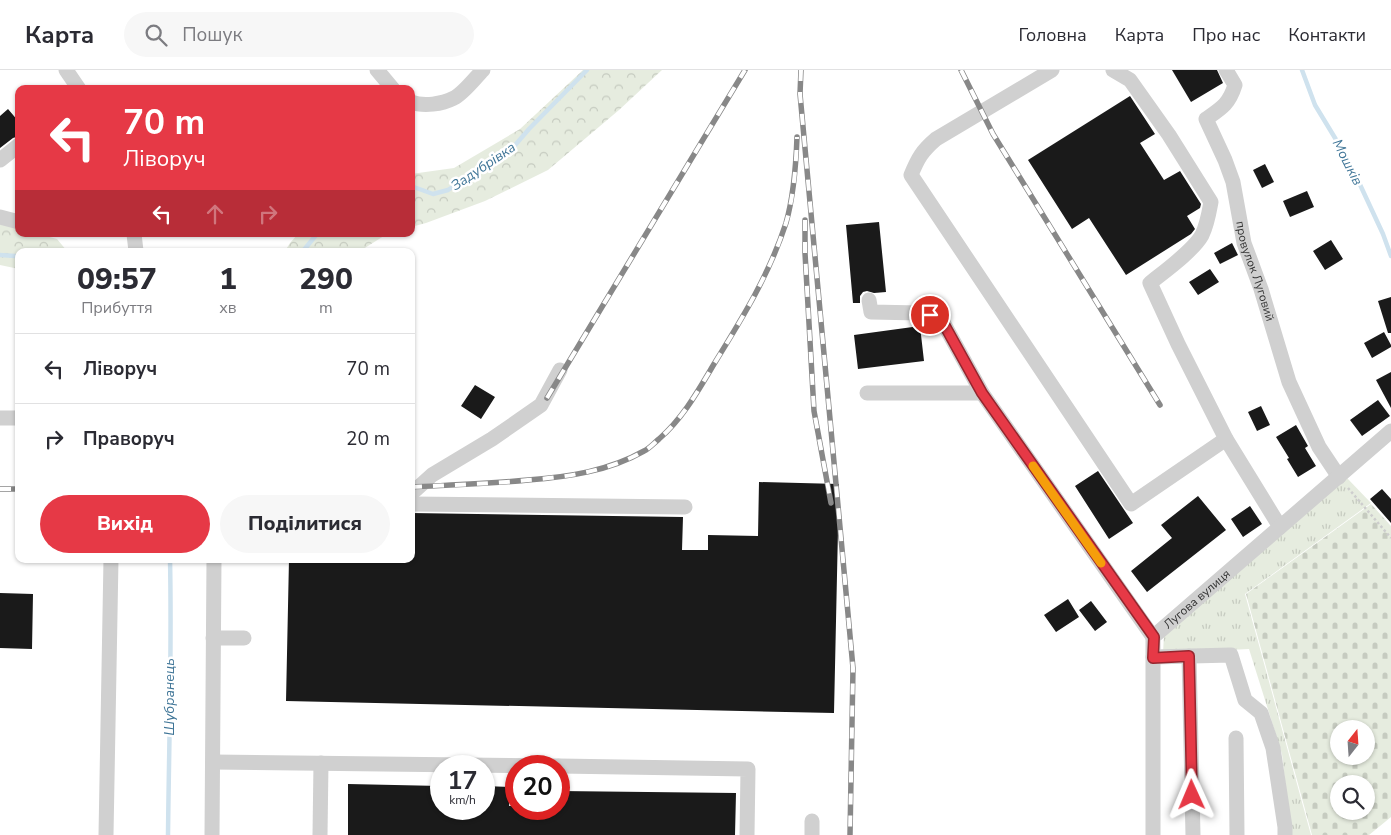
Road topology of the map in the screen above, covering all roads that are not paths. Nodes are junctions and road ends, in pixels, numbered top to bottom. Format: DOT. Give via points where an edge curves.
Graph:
graph roads {
  1 [pos="66,70"];
  2 [pos="377,70"];
  3 [pos="483,70"];
  4 [pos="1052,70"];
  5 [pos="1113,70"];
  6 [pos="1226,70"];
  7 [pos="76,85"];
  8 [pos="390,85"];
  9 [pos="415,104"];
  10 [pos="15,148"];
  11 [pos="0,160"];
  12 [pos="0,217"];
  13 [pos="15,221"];
  14 [pos="869,300"];
  15 [pos="560,370"];
  16 [pos="867,393"];
  17 [pos="982,393"];
  18 [pos="0,418"];
  19 [pos="15,418"];
  20 [pos="1390,434"];
  21 [pos="1226,439"];
  22 [pos="1339,477"];
  23 [pos="415,490"];
  24 [pos="415,504"];
  25 [pos="685,507"];
  26 [pos="1280,527"];
  27 [pos="111,563"];
  28 [pos="214,563"];
  29 [pos="1154,637"];
  30 [pos="212,638"];
  31 [pos="244,638"];
  32 [pos="1189,656"];
  33 [pos="1153,658"];
  34 [pos="1236,738"];
  35 [pos="213,762"];
  36 [pos="321,762"];
  37 [pos="505,765"];
  38 [pos="570,766"];
  39 [pos="106,835"];
  40 [pos="212,835"];
  41 [pos="320,835"];
  42 [pos="747,835"];
  43 [pos="1152,835"];
  44 [pos="1193,835"];
  45 [pos="1237,835"];
  46 [pos="1284,835"];
  1 -- 7 [label="street"];
  2 -- 8 [label="street"];
  3 -- 9 [label="street" via="455,98 432,105"];
  4 -- 21 [label="street" via="936,139 924,149 911,175 1131,504"];
  5 -- 21 [label="street" via="1130,80 1170,135 1211,202 1196,244 1150,283"];
  6 -- 22 [label="street, провулок Луговий" via="1235,85 1231,98 1206,119 1232,182 1244,243 1289,382 1319,447"];
  10 -- 11 [label="street"];
  12 -- 13 [label="street"];
  14 -- 17 [label="street" via="871,312 920,312 940,317"];
  15 -- 23 [label="street" via="541,405 432,475"];
  16 -- 17 [label="street"];
  17 -- 29 [label="street"];
  18 -- 19 [label="street"];
  20 -- 22 [label="street, Лугова вулиця"];
  21 -- 26 [label="street"];
  22 -- 26 [label="street, Лугова вулиця"];
  24 -- 25 [label="street"];
  26 -- 29 [label="street, Лугова вулиця"];
  27 -- 39 [label="street"];
  28 -- 30 [label="street"];
  29 -- 33 [label="street, Лугова вулиця"];
  30 -- 31 [label="street"];
  30 -- 35 [label="street"];
  32 -- 33 [label="street"];
  32 -- 44 [label="street"];
  32 -- 46 [label="street" via="1231,655 1245,700 1260,713 1273,748"];
  33 -- 43 [label="street, Лугова вулиця"];
  34 -- 45 [label="street"];
  35 -- 36 [label="street"];
  35 -- 40 [label="street"];
  36 -- 37 [label="street"];
  36 -- 41 [label="street"];
  38 -- 42 [label="street" via="748,769"];
}
